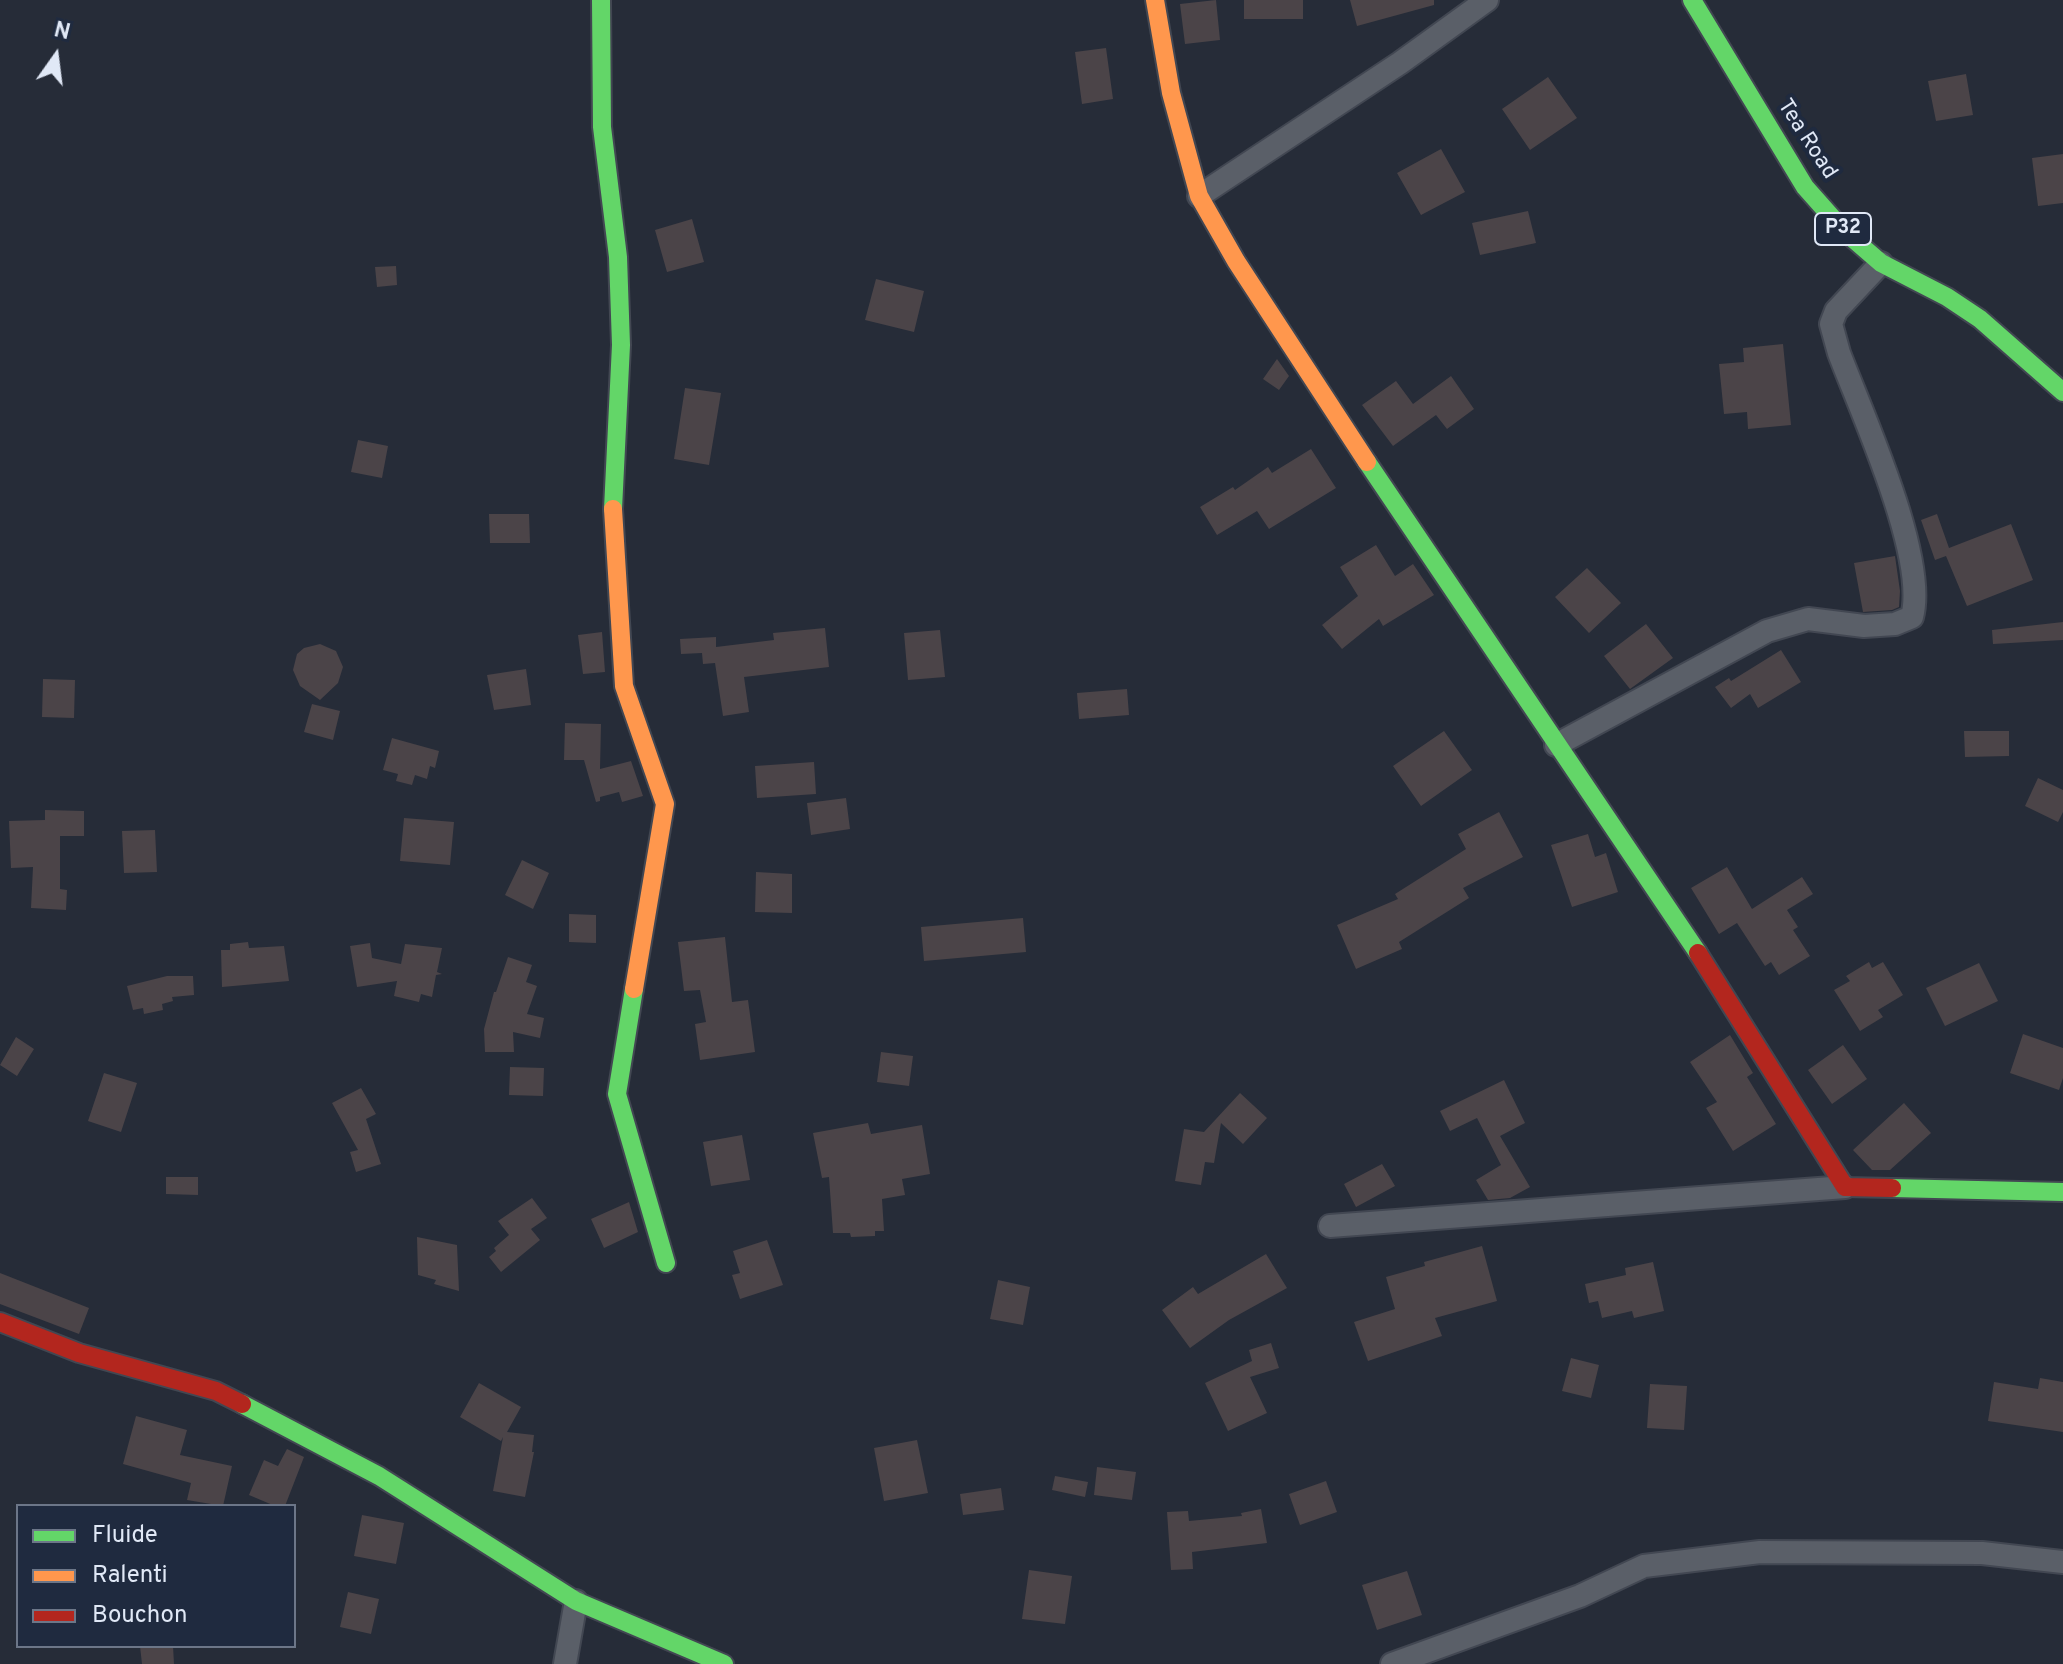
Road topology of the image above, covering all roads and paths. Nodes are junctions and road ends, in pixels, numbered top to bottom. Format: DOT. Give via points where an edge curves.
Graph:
graph roads {
  1 [pos="601,0"];
  2 [pos="1155,0"];
  3 [pos="1487,0"];
  4 [pos="1692,0"];
  5 [pos="1199,196"];
  6 [pos="1881,263"];
  7 [pos="2063,392"];
  8 [pos="1556,745"];
  9 [pos="1845,1187"];
  10 [pos="2063,1192"];
  11 [pos="1330,1226"];
  12 [pos="666,1263"];
  13 [pos="0,1322"];
  14 [pos="2063,1562"];
  15 [pos="576,1601"];
  16 [pos="565,1664"];
  17 [pos="724,1664"];
  18 [pos="1392,1664"];
  1 -- 12 [label="street" via="602,127 618,257 621,345 612,500 624,686 665,804 617,1094"];
  2 -- 5 [label="street" via="1171,93"];
  3 -- 5 [label="street"];
  4 -- 6 [label="street, Tea Road / P32" via="1805,187"];
  5 -- 8 [label="street" via="1244,275"];
  6 -- 7 [label="street, Tea Road / P32" via="1980,319"];
  6 -- 8 [label="street" via="1836,311 1831,324 1904,527 1916,601 1912,617 1864,626 1808,619 1767,631"];
  8 -- 9 [label="street" via="1721,987"];
  9 -- 10 [label="street"];
  9 -- 11 [label="street"];
  13 -- 15 [label="street" via="79,1353 216,1391 379,1476"];
  14 -- 18 [label="street" via="1982,1553 1760,1552 1644,1566 1580,1596"];
  15 -- 16 [label="street"];
  15 -- 17 [label="street"];
}
